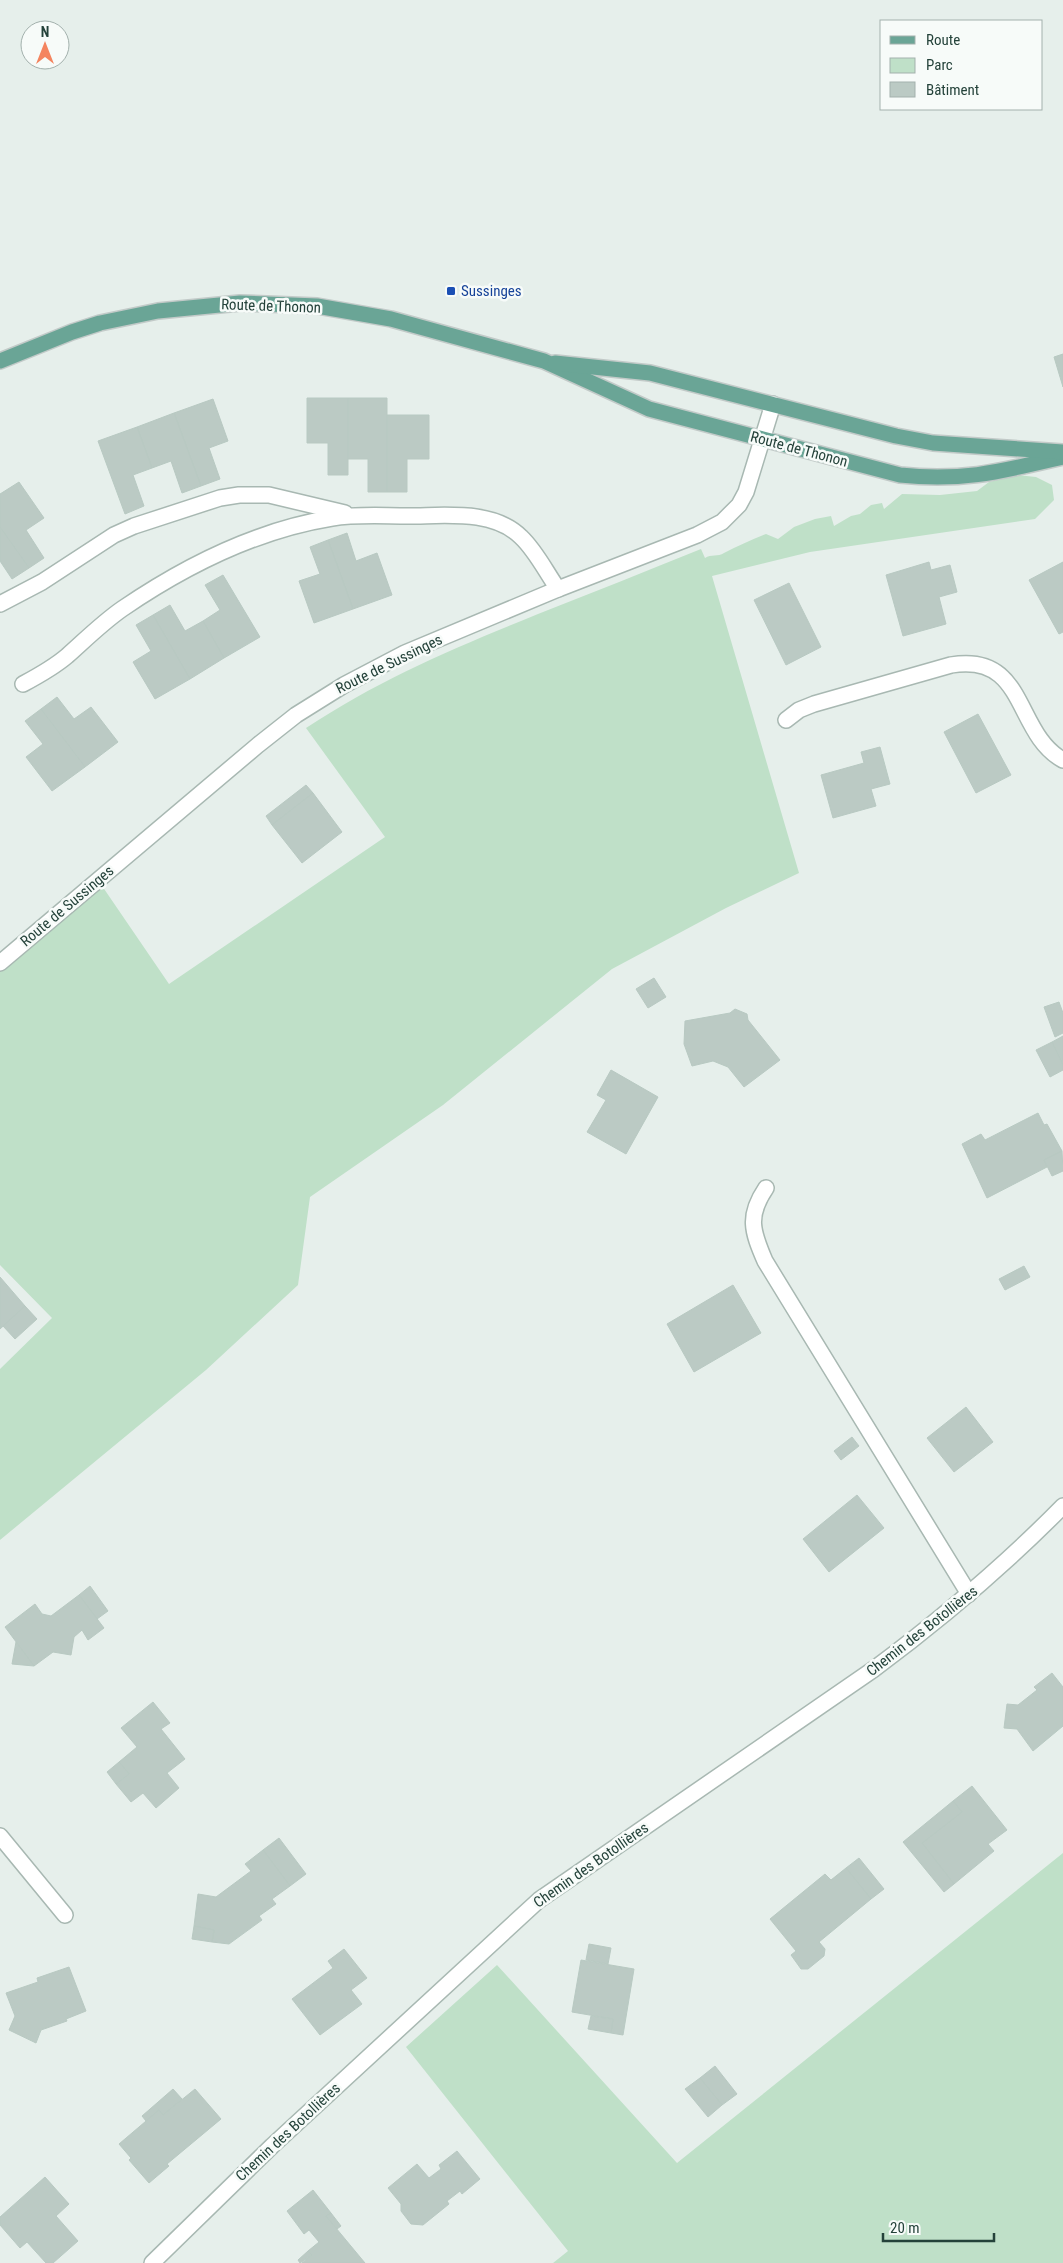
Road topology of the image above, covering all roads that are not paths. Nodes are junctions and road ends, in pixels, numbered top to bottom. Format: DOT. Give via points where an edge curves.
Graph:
graph roads {
  1 [pos="0,360"];
  2 [pos="544,362"];
  3 [pos="773,404"];
  4 [pos="763,440"];
  5 [pos="1063,452"];
  6 [pos="1063,457"];
  7 [pos="356,516"];
  8 [pos="558,589"];
  9 [pos="0,604"];
  10 [pos="23,684"];
  11 [pos="786,720"];
  12 [pos="1063,760"];
  13 [pos="0,963"];
  14 [pos="766,1188"];
  15 [pos="1063,1506"];
  16 [pos="969,1594"];
  17 [pos="0,1836"];
  18 [pos="66,1915"];
  19 [pos="152,2263"];
  1 -- 2 [label="main road, Route de Thonon" via="72,332 129,316 215,304 268,303 365,313"];
  2 -- 3 [label="main road, Route de Thonon" via="650,373"];
  2 -- 4 [label="main road, Route de Thonon" via="649,408"];
  3 -- 4 [label="street, Route de Sussinges"];
  3 -- 5 [label="main road, Route de Thonon" via="933,443"];
  4 -- 6 [label="main road, Route de Thonon" via="900,475 941,478 995,473"];
  4 -- 8 [label="street, Route de Sussinges" via="746,492 739,505 722,522 697,536"];
  7 -- 8 [label="street" via="463,516 494,522 520,536"];
  7 -- 9 [label="street" via="269,495 220,498 134,526"];
  7 -- 10 [label="street" via="281,530 190,568 121,610 45,672"];
  8 -- 13 [label="street, Route de Sussinges" via="381,665 296,715"];
  11 -- 12 [label="street" via="807,707 951,665 980,664 1005,679 1047,747"];
  14 -- 16 [label="street" via="753,1215 753,1227 765,1261"];
  15 -- 16 [label="street, Chemin des Botollières"];
  16 -- 19 [label="street, Chemin des Botollières" via="874,1669 539,1900 272,2146"];
  17 -- 18 [label="street"];
}
